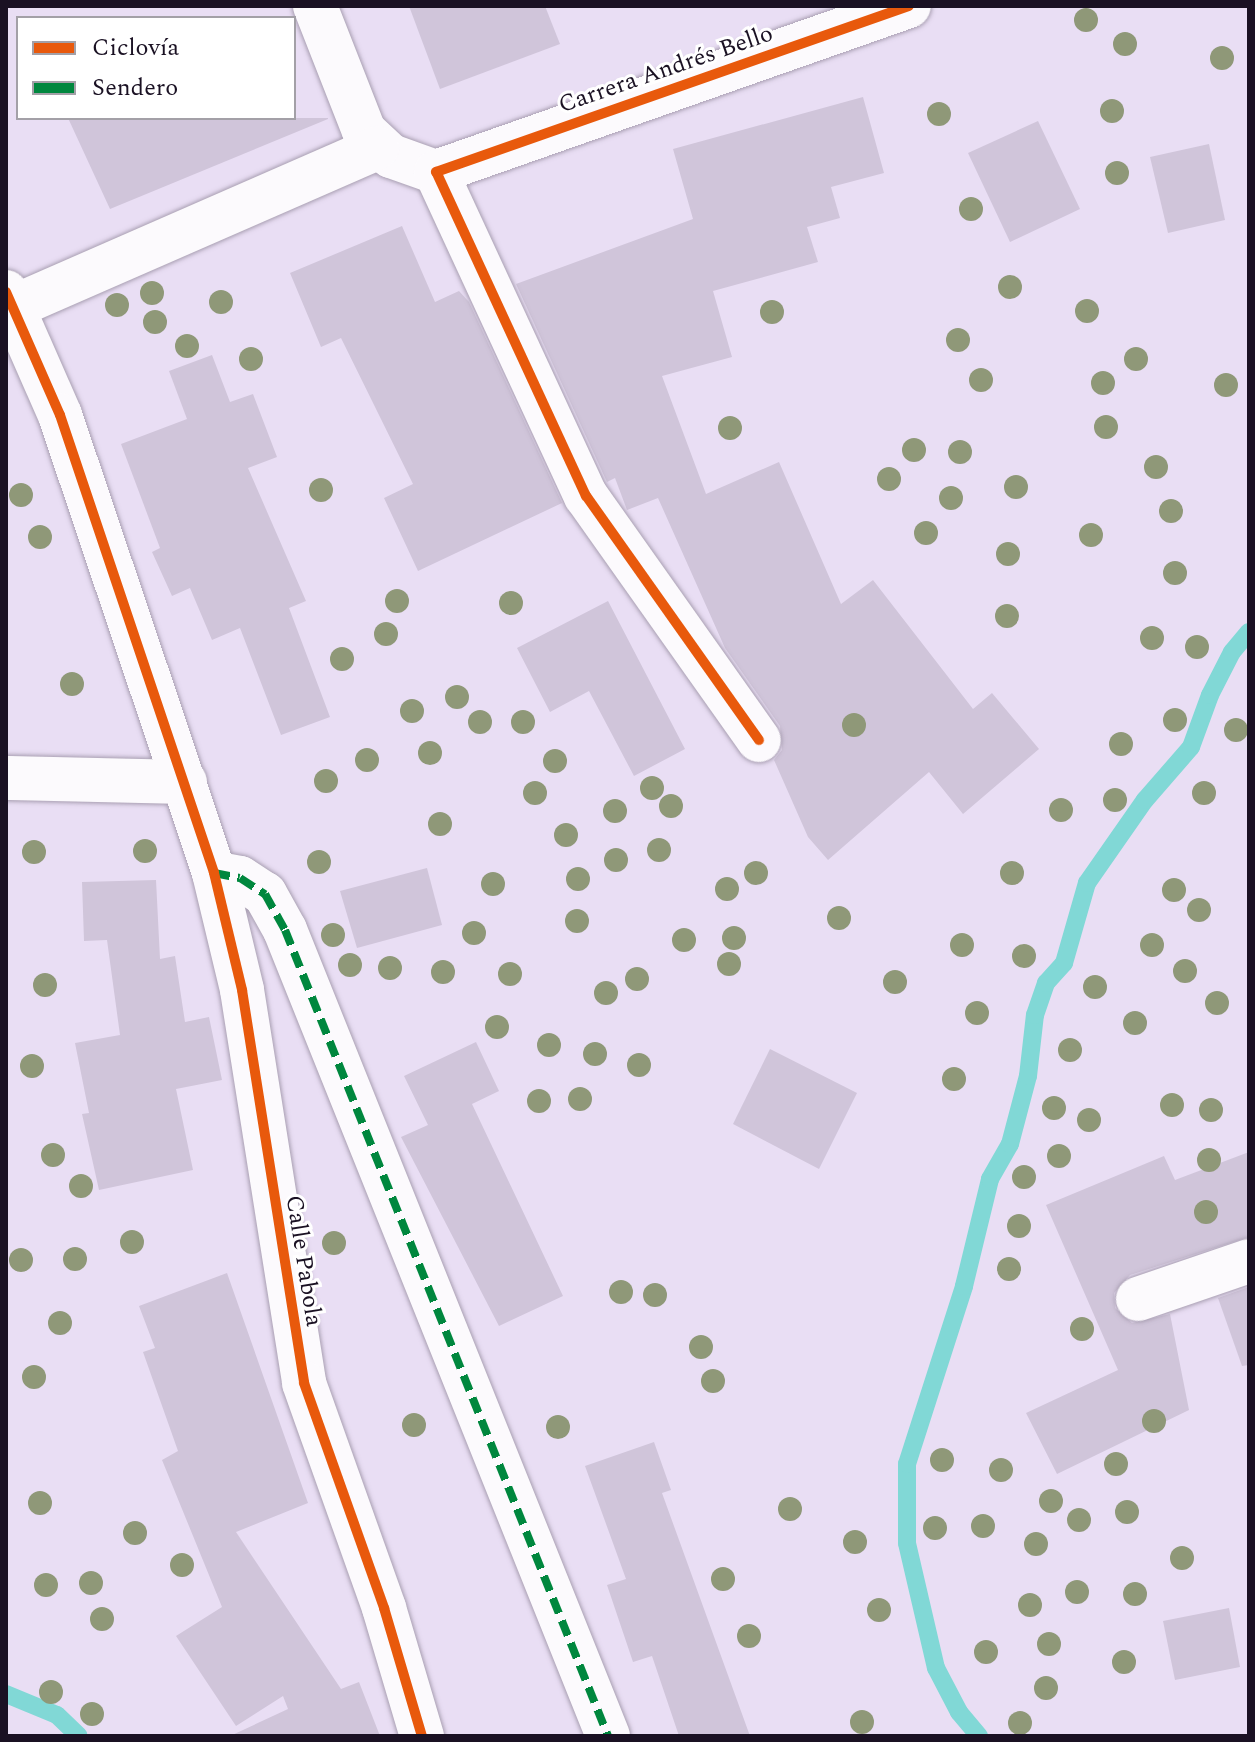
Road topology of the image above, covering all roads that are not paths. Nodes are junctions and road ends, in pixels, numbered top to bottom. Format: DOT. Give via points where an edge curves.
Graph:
graph roads {
  1 [pos="315,6"];
  2 [pos="909,6"];
  3 [pos="377,148"];
  4 [pos="436,172"];
  5 [pos="9,299"];
  6 [pos="759,740"];
  7 [pos="6,778"];
  8 [pos="185,782"];
  9 [pos="214,873"];
  10 [pos="1249,1261"];
  11 [pos="1138,1299"];
  12 [pos="422,1736"];
  13 [pos="608,1736"];
  1 -- 3 [label="street" via="347,95"];
  2 -- 4 [label="street, Carrera Andrés Bello"];
  3 -- 4 [label="street"];
  3 -- 5 [label="street"];
  4 -- 6 [label="street" via="586,496"];
  5 -- 8 [label="street, Calle Pabola" via="60,415"];
  7 -- 8 [label="street"];
  8 -- 9 [label="street, Calle Pabola"];
  9 -- 12 [label="street, Calle Pabola" via="242,990 304,1383 384,1608"];
  9 -- 13 [label="street" via="240,878 265,894 285,930"];
  10 -- 11 [label="street"];
}
